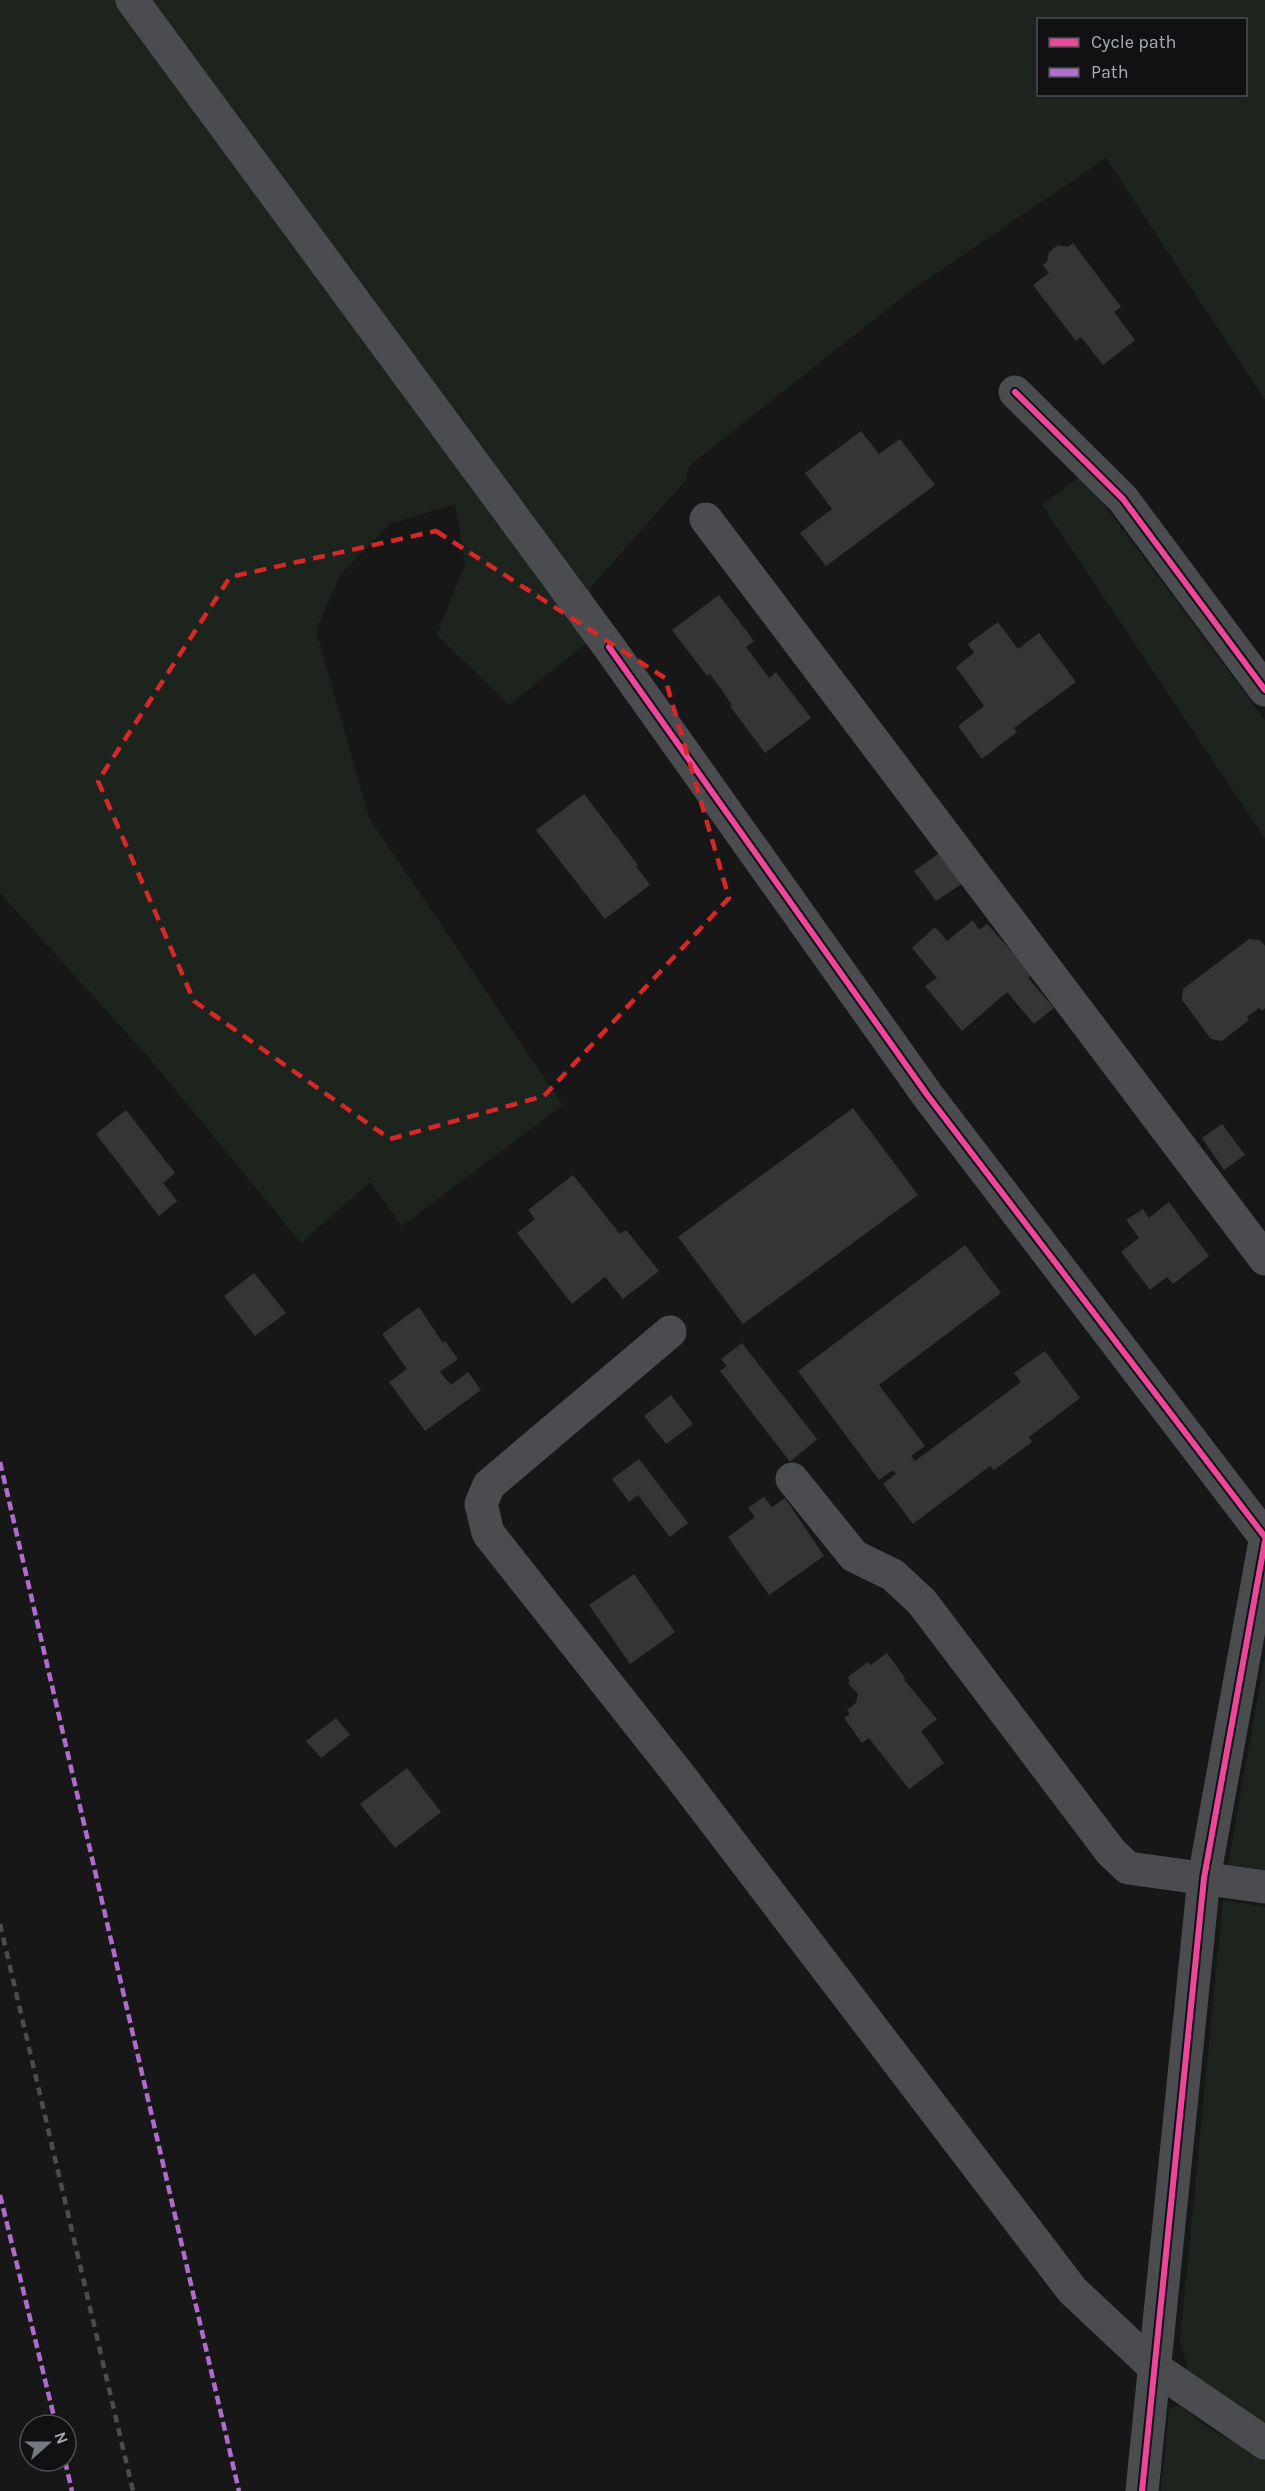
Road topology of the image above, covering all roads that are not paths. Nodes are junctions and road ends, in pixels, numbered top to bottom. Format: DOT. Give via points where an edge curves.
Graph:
graph roads {
  1 [pos="132,0"];
  2 [pos="1015,392"];
  3 [pos="706,519"];
  4 [pos="1265,690"];
  5 [pos="1265,1259"];
  6 [pos="670,1332"];
  7 [pos="792,1479"];
  8 [pos="1265,1539"];
  9 [pos="1204,1878"];
  10 [pos="1265,1887"];
  11 [pos="1155,2368"];
  12 [pos="1265,2443"];
  13 [pos="1142,2491"];
  1 -- 8 [label="street" via="609,648 928,1096"];
  2 -- 4 [label="street" via="1123,499"];
  3 -- 5 [label="street"];
  6 -- 11 [label="street" via="489,1485 481,1504 488,1533 680,1776 1072,2290"];
  7 -- 9 [label="street" via="854,1556 893,1575 922,1602 1110,1852 1128,1868"];
  8 -- 9 [label="street"];
  9 -- 10 [label="street"];
  9 -- 11 [label="street"];
  11 -- 12 [label="street"];
  11 -- 13 [label="street"];
}
